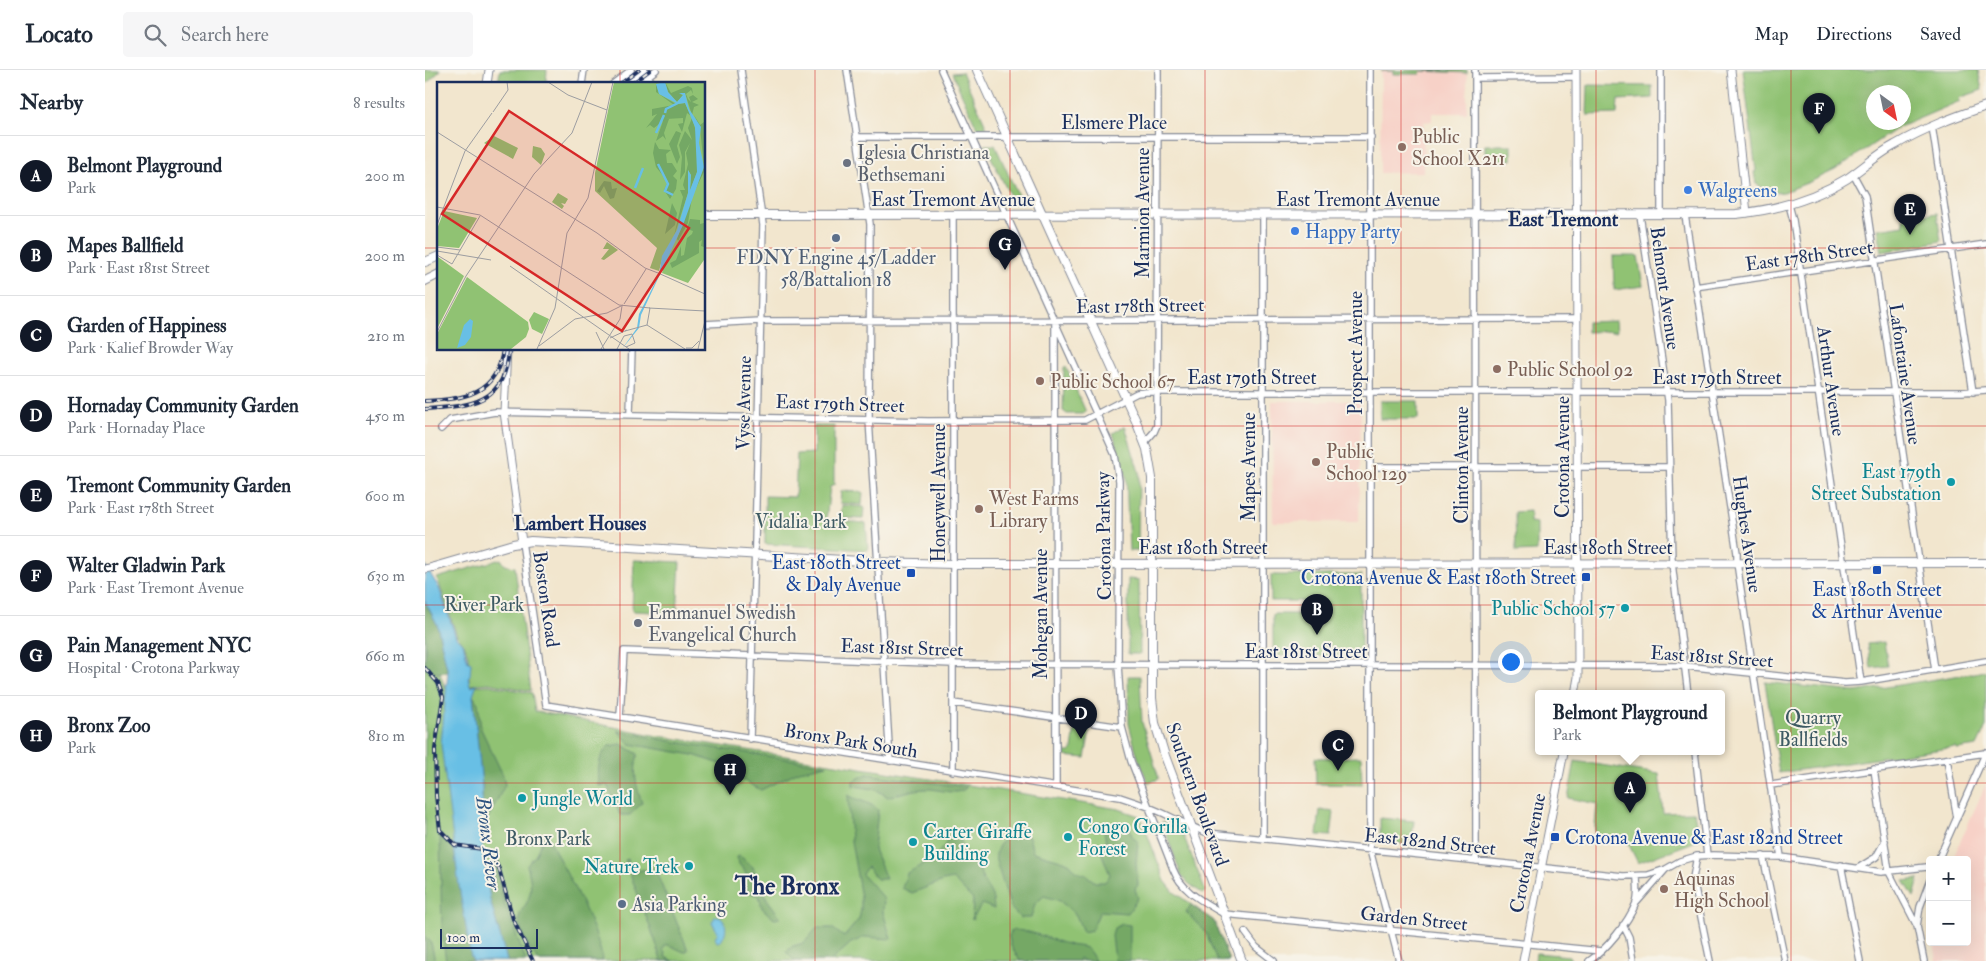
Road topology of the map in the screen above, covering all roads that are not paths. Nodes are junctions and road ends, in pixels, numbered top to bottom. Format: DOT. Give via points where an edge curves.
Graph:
graph roads {
  1 [pos="631,70"];
  2 [pos="656,70"];
  3 [pos="741,70"];
  4 [pos="847,70"];
  5 [pos="941,70"];
  6 [pos="977,70"];
  7 [pos="1158,70"];
  8 [pos="1371,70"];
  9 [pos="1475,70"];
  10 [pos="1661,70"];
  11 [pos="1731,70"];
  12 [pos="646,72"];
  13 [pos="1576,74"];
  14 [pos="1475,78"];
  15 [pos="616,82"];
  16 [pos="629,82"];
  17 [pos="1986,106"];
  18 [pos="1932,126"];
  19 [pos="1007,136"];
  20 [pos="857,137"];
  21 [pos="972,137"];
  22 [pos="1157,137"];
  23 [pos="1371,137"];
  24 [pos="1853,174"];
  25 [pos="1789,204"];
  26 [pos="1747,213"];
  27 [pos="705,215"];
  28 [pos="762,215"];
  29 [pos="868,215"];
  30 [pos="953,215"];
  31 [pos="1007,215"];
  32 [pos="1043,215"];
  33 [pos="1158,215"];
  34 [pos="1263,215"];
  35 [pos="1371,215"];
  36 [pos="1475,215"];
  37 [pos="1577,215"];
  38 [pos="1640,215"];
  39 [pos="1661,215"];
  40 [pos="1685,215"];
  41 [pos="1986,244"];
  42 [pos="1951,249"];
  43 [pos="437,257"];
  44 [pos="1874,260"];
  45 [pos="425,262"];
  46 [pos="1799,271"];
  47 [pos="437,275"];
  48 [pos="425,281"];
  49 [pos="1695,287"];
  50 [pos="1157,319"];
  51 [pos="1263,319"];
  52 [pos="1577,319"];
  53 [pos="1091,320"];
  54 [pos="1370,320"];
  55 [pos="1476,320"];
  56 [pos="760,321"];
  57 [pos="869,321"];
  58 [pos="1055,321"];
  59 [pos="953,322"];
  60 [pos="705,324"];
  61 [pos="507,350"];
  62 [pos="632,350"];
  63 [pos="1986,390"];
  64 [pos="1157,392"];
  65 [pos="1263,392"];
  66 [pos="1369,392"];
  67 [pos="1476,392"];
  68 [pos="1578,392"];
  69 [pos="1667,392"];
  70 [pos="1711,392"];
  71 [pos="1818,392"];
  72 [pos="1894,392"];
  73 [pos="1973,392"];
  74 [pos="1126,399"];
  75 [pos="504,412"];
  76 [pos="630,413"];
  77 [pos="1097,414"];
  78 [pos="758,416"];
  79 [pos="869,419"];
  80 [pos="953,420"];
  81 [pos="1055,420"];
  82 [pos="441,429"];
  83 [pos="1145,442"];
  84 [pos="1370,467"];
  85 [pos="1669,467"];
  86 [pos="1476,468"];
  87 [pos="1579,468"];
  88 [pos="522,542"];
  89 [pos="755,555"];
  90 [pos="877,562"];
  91 [pos="1152,563"];
  92 [pos="1476,563"];
  93 [pos="1578,563"];
  94 [pos="1672,563"];
  95 [pos="1737,563"];
  96 [pos="1843,563"];
  97 [pos="1919,563"];
  98 [pos="1986,563"];
  99 [pos="953,564"];
  100 [pos="1055,564"];
  101 [pos="1120,564"];
  102 [pos="1263,564"];
  103 [pos="1369,564"];
  104 [pos="429,568"];
  105 [pos="752,656"];
  106 [pos="1986,661"];
  107 [pos="883,662"];
  108 [pos="953,664"];
  109 [pos="1055,664"];
  110 [pos="1118,664"];
  111 [pos="1152,666"];
  112 [pos="1263,666"];
  113 [pos="1369,666"];
  114 [pos="1476,666"];
  115 [pos="1578,666"];
  116 [pos="1685,666"];
  117 [pos="1935,670"];
  118 [pos="1753,673"];
  119 [pos="1861,682"];
  120 [pos="1576,690"];
  121 [pos="1688,690"];
  122 [pos="953,703"];
  123 [pos="546,705"];
  124 [pos="620,716"];
  125 [pos="1055,718"];
  126 [pos="1122,727"];
  127 [pos="750,739"];
  128 [pos="1986,753"];
  129 [pos="1563,755"];
  130 [pos="1695,755"];
  131 [pos="1947,759"];
  132 [pos="890,761"];
  133 [pos="1874,769"];
  134 [pos="953,771"];
  135 [pos="1771,785"];
  136 [pos="1055,787"];
  137 [pos="1149,808"];
  138 [pos="1957,818"];
  139 [pos="1192,828"];
  140 [pos="1263,839"];
  141 [pos="1885,841"];
  142 [pos="1370,850"];
  143 [pos="1707,855"];
  144 [pos="1697,856"];
  145 [pos="1763,856"];
  146 [pos="1940,856"];
  147 [pos="1781,857"];
  148 [pos="1476,861"];
  149 [pos="1841,865"];
  150 [pos="1541,867"];
  151 [pos="1926,867"];
  152 [pos="1857,868"];
  153 [pos="1666,869"];
  154 [pos="1889,872"];
  155 [pos="1637,876"];
  156 [pos="1926,891"];
  157 [pos="1636,904"];
  158 [pos="1224,914"];
  159 [pos="1623,925"];
  160 [pos="1917,926"];
  161 [pos="1391,931"];
  162 [pos="1245,932"];
  163 [pos="1526,945"];
  164 [pos="1601,951"];
  165 [pos="1242,961"];
  166 [pos="1274,961"];
  167 [pos="1399,961"];
  168 [pos="1523,961"];
  169 [pos="1589,961"];
  170 [pos="1633,961"];
  171 [pos="1710,961"];
  172 [pos="1785,961"];
  173 [pos="1860,961"];
  174 [pos="1924,961"];
  1 -- 15 [label="street"];
  2 -- 12 [label="street"];
  3 -- 28 [label="street, Vyse Avenue"];
  4 -- 20 [label="street"];
  5 -- 21 [label="street, Crotona Parkway"];
  6 -- 19 [label="main road, Southern Boulevard"];
  7 -- 22 [label="street, Marmion Avenue"];
  8 -- 23 [label="street, Prospect Avenue"];
  9 -- 14 [label="street, Clinton Avenue"];
  10 -- 39 [label="street, Belmont Avenue"];
  11 -- 26 [label="street"];
  12 -- 16 [label="main road"];
  13 -- 14 [label="street"];
  13 -- 37 [label="street, Crotona Avenue"];
  14 -- 36 [label="street, Clinton Avenue"];
  17 -- 18 [label="main road, East Tremont Avenue"];
  18 -- 24 [label="main road, East Tremont Avenue" via="1889,148"];
  18 -- 42 [label="street"];
  19 -- 21 [label="street, Elsmere Place"];
  19 -- 22 [label="street, Elsmere Place"];
  19 -- 32 [label="main road, Southern Boulevard"];
  20 -- 21 [label="street, Elsmere Place"];
  20 -- 29 [label="street"];
  21 -- 31 [label="street, Crotona Parkway"];
  22 -- 23 [label="street, Elsmere Place"];
  22 -- 33 [label="street, Marmion Avenue"];
  23 -- 35 [label="street, Prospect Avenue"];
  24 -- 25 [label="main road, East Tremont Avenue" via="1821,192"];
  24 -- 44 [label="street, Lafontaine Avenue" via="1865,196"];
  25 -- 26 [label="main road, East Tremont Avenue"];
  25 -- 46 [label="street, Arthur Avenue"];
  26 -- 40 [label="main road, East Tremont Avenue"];
  27 -- 28 [label="main road, East Tremont Avenue"];
  28 -- 29 [label="main road, East Tremont Avenue"];
  28 -- 56 [label="street, Vyse Avenue"];
  29 -- 30 [label="main road, East Tremont Avenue"];
  29 -- 57 [label="street"];
  30 -- 31 [label="main road, East Tremont Avenue"];
  30 -- 59 [label="street, Honeywell Avenue"];
  31 -- 32 [label="main road, East Tremont Avenue"];
  31 -- 58 [label="street, Crotona Parkway"];
  32 -- 33 [label="main road, East Tremont Avenue"];
  32 -- 53 [label="main road, Southern Boulevard"];
  33 -- 34 [label="main road, East Tremont Avenue"];
  33 -- 50 [label="street, Marmion Avenue"];
  34 -- 35 [label="main road, East Tremont Avenue"];
  34 -- 51 [label="street, Mapes Avenue"];
  35 -- 36 [label="main road, East Tremont Avenue"];
  35 -- 54 [label="street, Prospect Avenue"];
  36 -- 37 [label="main road, East Tremont Avenue"];
  36 -- 55 [label="street, Clinton Avenue"];
  37 -- 38 [label="main road, East Tremont Avenue"];
  37 -- 52 [label="street, Crotona Avenue"];
  38 -- 39 [label="main road, East Tremont Avenue"];
  38 -- 69 [label="street, Belmont Avenue"];
  39 -- 40 [label="main road, East Tremont Avenue"];
  40 -- 49 [label="street, Hughes Avenue"];
  41 -- 42 [label="street, East 178th Street"];
  42 -- 44 [label="street, East 178th Street"];
  42 -- 73 [label="street"];
  43 -- 45 [label="main road"];
  44 -- 46 [label="street, East 178th Street"];
  44 -- 72 [label="street, Lafontaine Avenue"];
  46 -- 49 [label="street, East 178th Street"];
  46 -- 71 [label="street, Arthur Avenue"];
  47 -- 48 [label="main road"];
  49 -- 70 [label="street, Hughes Avenue"];
  50 -- 51 [label="street, East 178th Street"];
  50 -- 53 [label="street, East 178th Street"];
  50 -- 64 [label="street, Marmion Avenue"];
  51 -- 54 [label="street, East 178th Street"];
  51 -- 65 [label="street, Mapes Avenue"];
  52 -- 55 [label="street, East 178th Street"];
  52 -- 68 [label="street, Crotona Avenue"];
  53 -- 58 [label="street, East 178th Street"];
  53 -- 74 [label="main road, Southern Boulevard"];
  54 -- 55 [label="street, East 178th Street"];
  54 -- 66 [label="street, Prospect Avenue"];
  55 -- 67 [label="street, Clinton Avenue"];
  56 -- 57 [label="street, East 178th Street"];
  56 -- 60 [label="street, East 178th Street"];
  56 -- 78 [label="street, Vyse Avenue"];
  57 -- 59 [label="street, East 178th Street"];
  57 -- 79 [label="street"];
  58 -- 59 [label="street, East 178th Street"];
  58 -- 77 [label="street, Crotona Parkway"];
  58 -- 81 [label="street, Mohegan Avenue"];
  59 -- 80 [label="street, Honeywell Avenue"];
  61 -- 75 [label="street, Boston Road"];
  62 -- 76 [label="street"];
  63 -- 73 [label="street, East 179th Street"];
  64 -- 65 [label="street, East 179th Street"];
  64 -- 74 [label="street, East 179th Street" via="1137,392"];
  64 -- 83 [label="street, Marmion Avenue" via="1156,428"];
  65 -- 66 [label="street, East 179th Street"];
  65 -- 102 [label="street, Mapes Avenue"];
  66 -- 67 [label="street, East 179th Street"];
  66 -- 84 [label="street, Prospect Avenue"];
  67 -- 68 [label="street, East 179th Street"];
  67 -- 86 [label="street, Clinton Avenue"];
  68 -- 69 [label="street, East 179th Street"];
  68 -- 87 [label="street, Crotona Avenue"];
  69 -- 70 [label="street, East 179th Street"];
  69 -- 85 [label="street, Belmont Avenue"];
  70 -- 71 [label="street, East 179th Street"];
  70 -- 95 [label="street, Hughes Avenue"];
  71 -- 72 [label="street, East 179th Street"];
  71 -- 96 [label="street, Arthur Avenue"];
  72 -- 73 [label="street, East 179th Street"];
  72 -- 97 [label="street, Lafontaine Avenue"];
  74 -- 77 [label="street, East 179th Street"];
  74 -- 83 [label="main road, Southern Boulevard"];
  75 -- 76 [label="street, East 179th Street"];
  75 -- 82 [label="street, East 179th Street" via="450,420"];
  75 -- 88 [label="street, Boston Road"];
  76 -- 78 [label="street, East 179th Street"];
  77 -- 81 [label="street, East 179th Street" via="1085,420"];
  77 -- 101 [label="street, Crotona Parkway" via="1113,448 1118,469"];
  78 -- 79 [label="street, East 179th Street"];
  78 -- 89 [label="street, Vyse Avenue"];
  79 -- 80 [label="street, East 179th Street"];
  79 -- 90 [label="street"];
  80 -- 81 [label="street, East 179th Street"];
  80 -- 99 [label="street, Honeywell Avenue"];
  81 -- 100 [label="street, Mohegan Avenue"];
  83 -- 91 [label="main road, Southern Boulevard" via="1151,472"];
  84 -- 86 [label="street"];
  84 -- 103 [label="street, Prospect Avenue"];
  85 -- 87 [label="street"];
  85 -- 94 [label="street, Belmont Avenue"];
  86 -- 87 [label="street"];
  86 -- 92 [label="street, Clinton Avenue"];
  87 -- 93 [label="street, Crotona Avenue"];
  88 -- 89 [label="main road, East 180th Street"];
  88 -- 104 [label="main road, East 180th Street"];
  88 -- 123 [label="street, Boston Road"];
  89 -- 90 [label="main road, East 180th Street"];
  89 -- 105 [label="street, Vyse Avenue"];
  90 -- 99 [label="main road, East 180th Street"];
  90 -- 107 [label="street"];
  91 -- 101 [label="main road, East 180th Street"];
  91 -- 102 [label="main road, East 180th Street"];
  91 -- 111 [label="main road, Southern Boulevard"];
  92 -- 93 [label="main road, East 180th Street"];
  92 -- 103 [label="main road, East 180th Street"];
  92 -- 114 [label="street, Clinton Avenue"];
  93 -- 94 [label="main road, East 180th Street"];
  93 -- 115 [label="street, Crotona Avenue"];
  94 -- 95 [label="main road, East 180th Street"];
  94 -- 116 [label="street, Belmont Avenue"];
  95 -- 96 [label="main road, East 180th Street"];
  95 -- 118 [label="street, Hughes Avenue"];
  96 -- 97 [label="main road, East 180th Street"];
  96 -- 119 [label="street, Arthur Avenue"];
  97 -- 98 [label="main road, East 180th Street"];
  97 -- 117 [label="street, Lafontaine Avenue"];
  99 -- 100 [label="main road, East 180th Street"];
  99 -- 108 [label="street, Honeywell Avenue"];
  100 -- 101 [label="main road, East 180th Street"];
  100 -- 109 [label="street, Mohegan Avenue"];
  101 -- 110 [label="street, Crotona Parkway"];
  102 -- 103 [label="main road, East 180th Street"];
  102 -- 112 [label="street, Mapes Avenue"];
  103 -- 113 [label="street, Prospect Avenue"];
  105 -- 107 [label="street, East 181st Street"];
  105 -- 124 [label="street, East 181st Street" via="624,651"];
  105 -- 127 [label="street, Vyse Avenue"];
  106 -- 117 [label="street, East 181st Street"];
  107 -- 108 [label="street, East 181st Street"];
  107 -- 132 [label="street"];
  108 -- 109 [label="street, East 181st Street"];
  108 -- 122 [label="street, Honeywell Avenue"];
  109 -- 110 [label="street, East 181st Street"];
  109 -- 125 [label="street, Mohegan Avenue"];
  110 -- 111 [label="street, East 181st Street"];
  110 -- 126 [label="street, Crotona Parkway"];
  111 -- 112 [label="street, East 181st Street"];
  111 -- 139 [label="main road, Southern Boulevard" via="1153,711 1158,736"];
  112 -- 113 [label="street, East 181st Street"];
  112 -- 140 [label="street, Mapes Avenue"];
  113 -- 114 [label="street, East 181st Street"];
  113 -- 142 [label="street, Prospect Avenue"];
  114 -- 115 [label="street, East 181st Street"];
  114 -- 148 [label="street, Clinton Avenue"];
  115 -- 116 [label="street, East 181st Street"];
  115 -- 120 [label="street, Crotona Avenue"];
  116 -- 118 [label="street, East 181st Street"];
  116 -- 121 [label="street, Belmont Avenue"];
  117 -- 119 [label="street, East 181st Street"];
  118 -- 119 [label="street, East 181st Street"];
  118 -- 135 [label="street, Hughes Avenue"];
  122 -- 125 [label="street"];
  122 -- 134 [label="street, Honeywell Avenue"];
  123 -- 124 [label="street, Bronx Park South"];
  124 -- 127 [label="street, Bronx Park South"];
  125 -- 126 [label="street"];
  125 -- 136 [label="street, Mohegan Avenue"];
  126 -- 137 [label="street, Crotona Parkway"];
  127 -- 132 [label="street, Bronx Park South"];
  128 -- 131 [label="street"];
  128 -- 138 [label="street"];
  129 -- 150 [label="street, Crotona Avenue"];
  130 -- 143 [label="street"];
  131 -- 133 [label="street"];
  131 -- 138 [label="street"];
  132 -- 134 [label="street, Bronx Park South"];
  133 -- 135 [label="street"];
  133 -- 141 [label="street"];
  134 -- 136 [label="street, Bronx Park South"];
  135 -- 147 [label="street, Hughes Avenue"];
  136 -- 137 [label="street, Bronx Park South" via="1120,797"];
  137 -- 139 [label="street, Bronx Park South"];
  137 -- 158 [label="street, Crotona Parkway" via="1177,879 1201,901"];
  138 -- 146 [label="street"];
  139 -- 140 [label="street, East 182nd Street"];
  139 -- 158 [label="main road, Southern Boulevard"];
  140 -- 142 [label="street, East 182nd Street"];
  141 -- 152 [label="street" via="1876,857"];
  141 -- 154 [label="street"];
  142 -- 148 [label="street, East 182nd Street"];
  142 -- 161 [label="street"];
  143 -- 144 [label="street, East 182nd Street"];
  143 -- 145 [label="street, East 182nd Street"];
  144 -- 153 [label="street, East 182nd Street"];
  144 -- 171 [label="street" via="1693,878"];
  145 -- 147 [label="street, East 182nd Street"];
  145 -- 172 [label="street"];
  147 -- 149 [label="street, East 182nd Street"];
  148 -- 150 [label="street, East 182nd Street"];
  149 -- 152 [label="street, East 182nd Street"];
  149 -- 173 [label="street"];
  150 -- 155 [label="street, East 182nd Street"];
  150 -- 163 [label="street, Crotona Avenue"];
  151 -- 154 [label="street, East 182nd Street"];
  152 -- 154 [label="street, East 182nd Street"];
  153 -- 155 [label="street, East 182nd Street"];
  153 -- 157 [label="street"];
  154 -- 160 [label="street"];
  155 -- 157 [label="street"];
  156 -- 160 [label="street"];
  157 -- 159 [label="street"];
  158 -- 161 [label="street, Garden Street"];
  158 -- 165 [label="main road, Southern Boulevard"];
  159 -- 164 [label="street"];
  159 -- 170 [label="street" via="1629,937"];
  160 -- 174 [label="street"];
  161 -- 163 [label="street, Garden Street"];
  161 -- 167 [label="street"];
  162 -- 166 [label="street"];
  163 -- 164 [label="street, Garden Street"];
  163 -- 168 [label="street, Crotona Avenue"];
  164 -- 169 [label="street"];
}
